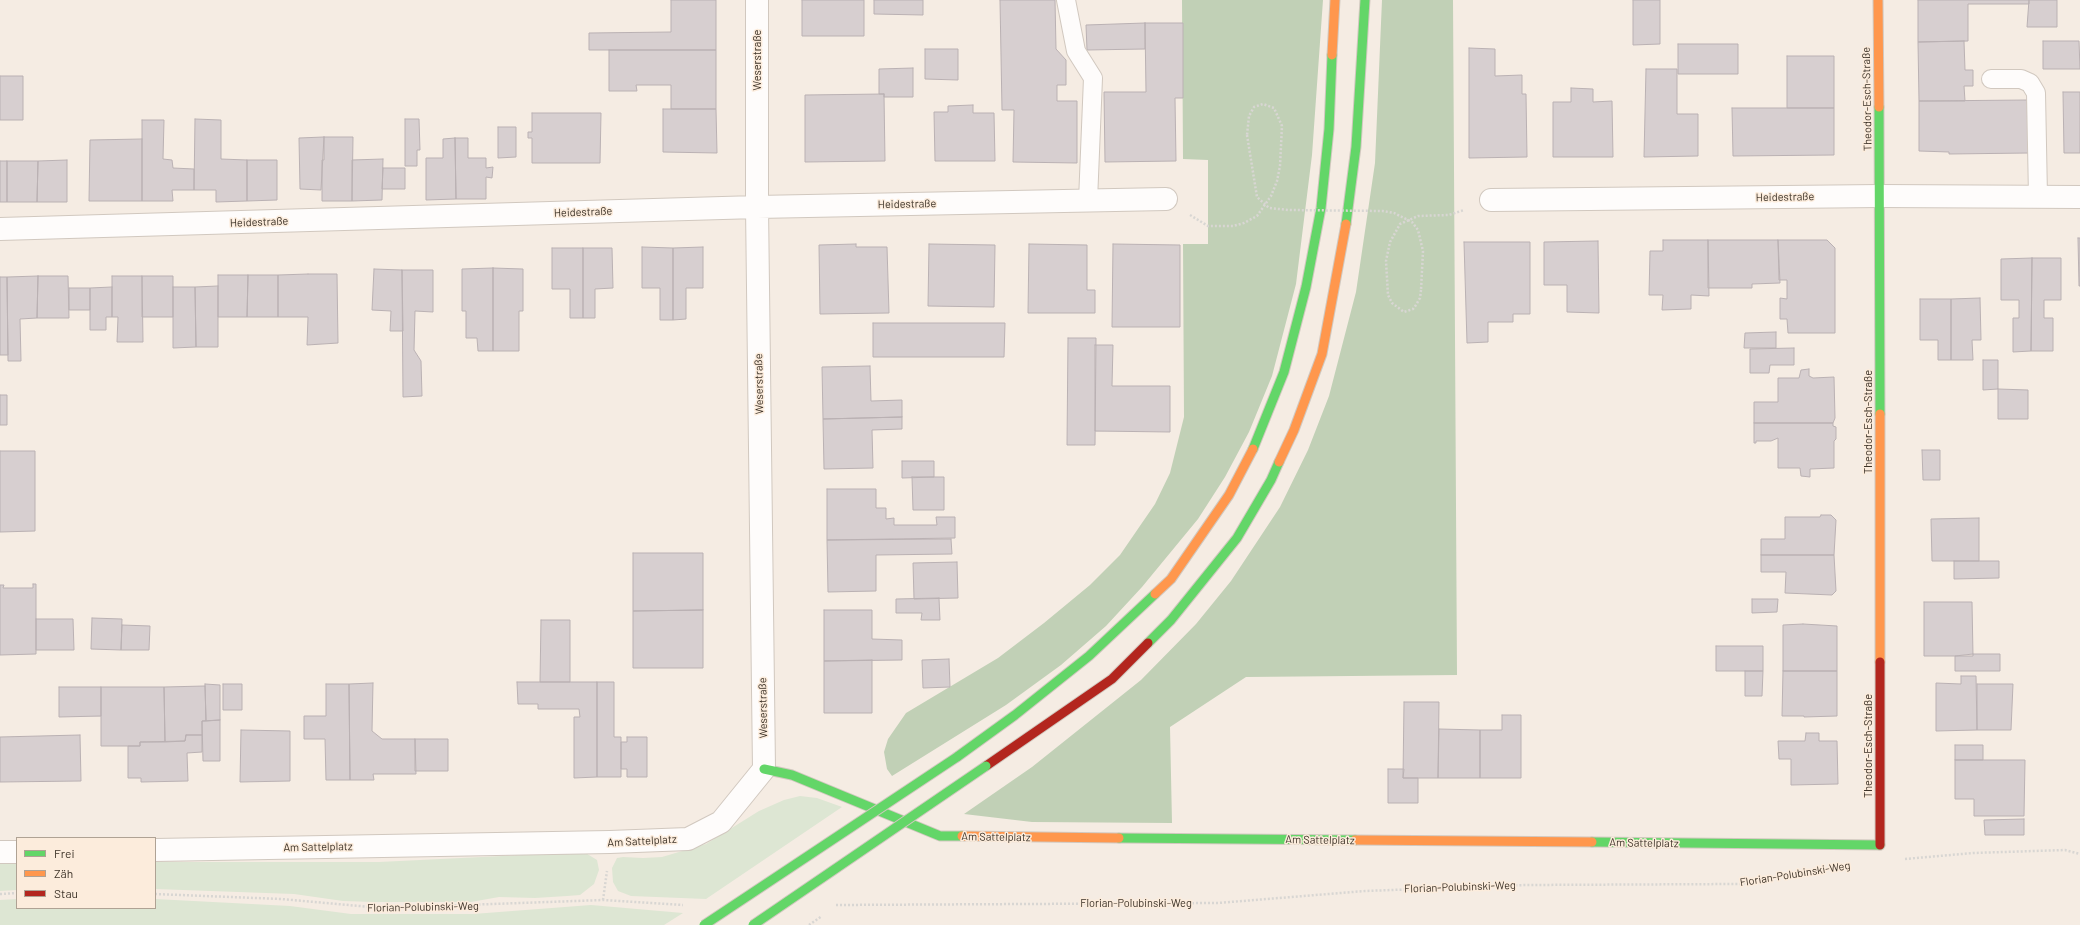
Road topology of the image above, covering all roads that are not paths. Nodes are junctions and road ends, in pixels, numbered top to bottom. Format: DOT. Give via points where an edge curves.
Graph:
graph roads {
  1 [pos="757,0"];
  2 [pos="1066,0"];
  3 [pos="1335,0"];
  4 [pos="1365,0"];
  5 [pos="1878,0"];
  6 [pos="1992,79"];
  7 [pos="1880,196"];
  8 [pos="2038,197"];
  9 [pos="2080,197"];
  10 [pos="1166,199"];
  11 [pos="1491,200"];
  12 [pos="1088,201"];
  13 [pos="757,207"];
  14 [pos="0,230"];
  15 [pos="764,769"];
  16 [pos="1880,845"];
  17 [pos="156,850"];
  18 [pos="0,852"];
  19 [pos="16,852"];
  20 [pos="704,925"];
  21 [pos="753,925"];
  1 -- 13 [label="street, Weserstraße"];
  2 -- 12 [label="lane" via="1076,51 1093,78"];
  3 -- 20 [label="main road, bridge" via="1329,129 1321,208 1306,287 1284,372 1260,435 1229,495 1170,579 1089,656 957,757"];
  4 -- 21 [label="main road, bridge" via="1356,147 1342,251 1322,354 1294,430 1271,480 1237,538 1171,620 1112,679"];
  5 -- 7 [label="main road, Theodor-Esch-Straße"];
  6 -- 8 [label="lane" via="2021,79 2030,83 2036,93"];
  7 -- 8 [label="street, Heidestraße"];
  7 -- 11 [label="street, Heidestraße"];
  7 -- 16 [label="main road, Theodor-Esch-Straße"];
  8 -- 9 [label="street, Heidestraße"];
  10 -- 12 [label="street, Heidestraße"];
  12 -- 13 [label="street, Heidestraße"];
  13 -- 14 [label="street, Heidestraße"];
  13 -- 15 [label="street, Weserstraße"];
  15 -- 16 [label="main road, Am Sattelplatz" via="792,775 940,836"];
  15 -- 17 [label="street, Am Sattelplatz" via="721,822 688,839"];
  18 -- 19 [label="street"];
}
